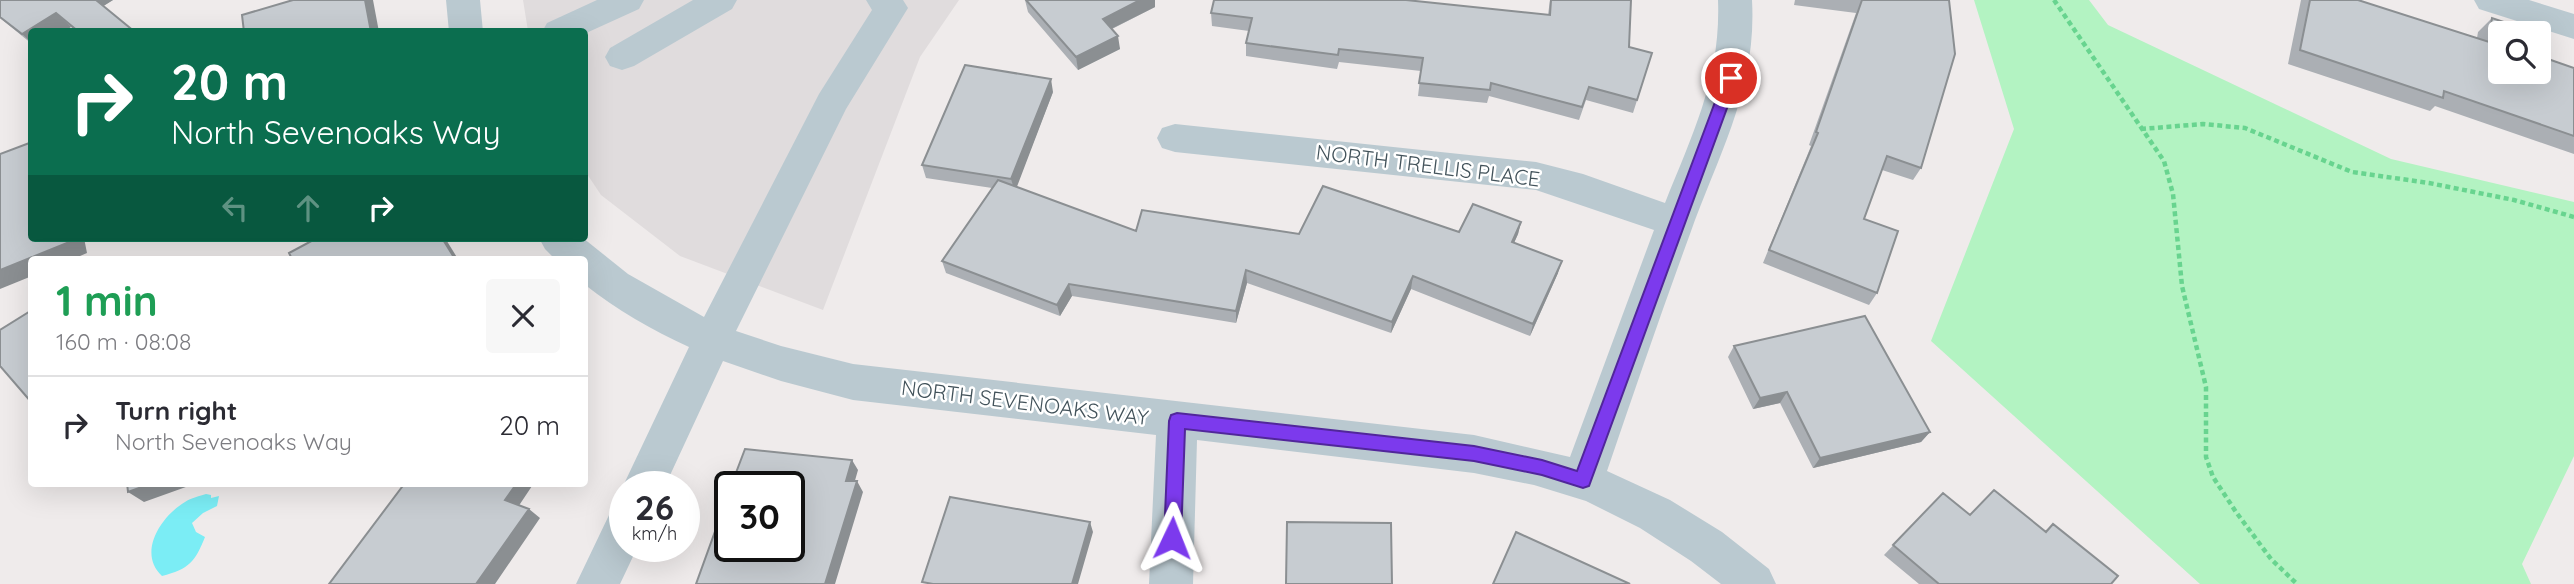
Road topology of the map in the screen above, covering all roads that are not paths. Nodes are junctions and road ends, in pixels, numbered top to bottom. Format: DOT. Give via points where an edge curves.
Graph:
graph roads {
  1 [pos="463,0"];
  2 [pos="627,0"];
  3 [pos="720,0"];
  4 [pos="883,0"];
  5 [pos="1735,0"];
  6 [pos="2491,0"];
  7 [pos="2574,27"];
  8 [pos="466,28"];
  9 [pos="568,28"];
  10 [pos="622,57"];
  11 [pos="1175,138"];
  12 [pos="1675,222"];
  13 [pos="562,242"];
  14 [pos="577,256"];
  15 [pos="588,265"];
  16 [pos="712,341"];
  17 [pos="1177,421"];
  18 [pos="651,471"];
  19 [pos="1583,480"];
  20 [pos="609,561"];
  21 [pos="598,584"];
  22 [pos="1171,584"];
  23 [pos="1754,584"];
  1 -- 8 [label="street"];
  2 -- 9 [label="street"];
  3 -- 10 [label="street"];
  4 -- 16 [label="street" via="891,8 831,103"];
  5 -- 12 [label="street" via="1739,29 1735,62"];
  6 -- 7 [label="street"];
  11 -- 12 [label="street, NORTH TRELLIS PLACE" via="1536,176"];
  12 -- 19 [label="street"];
  13 -- 14 [label="street"];
  15 -- 16 [label="street, NORTH SEVENOAKS WAY" via="635,301"];
  16 -- 17 [label="street, NORTH SEVENOAKS WAY" via="804,372 853,382"];
  16 -- 18 [label="street"];
  17 -- 19 [label="street, NORTH SEVENOAKS WAY" via="1474,454"];
  17 -- 22 [label="street"];
  19 -- 23 [label="street, NORTH SEVENOAKS WAY" via="1685,531"];
  20 -- 21 [label="street"];
}
